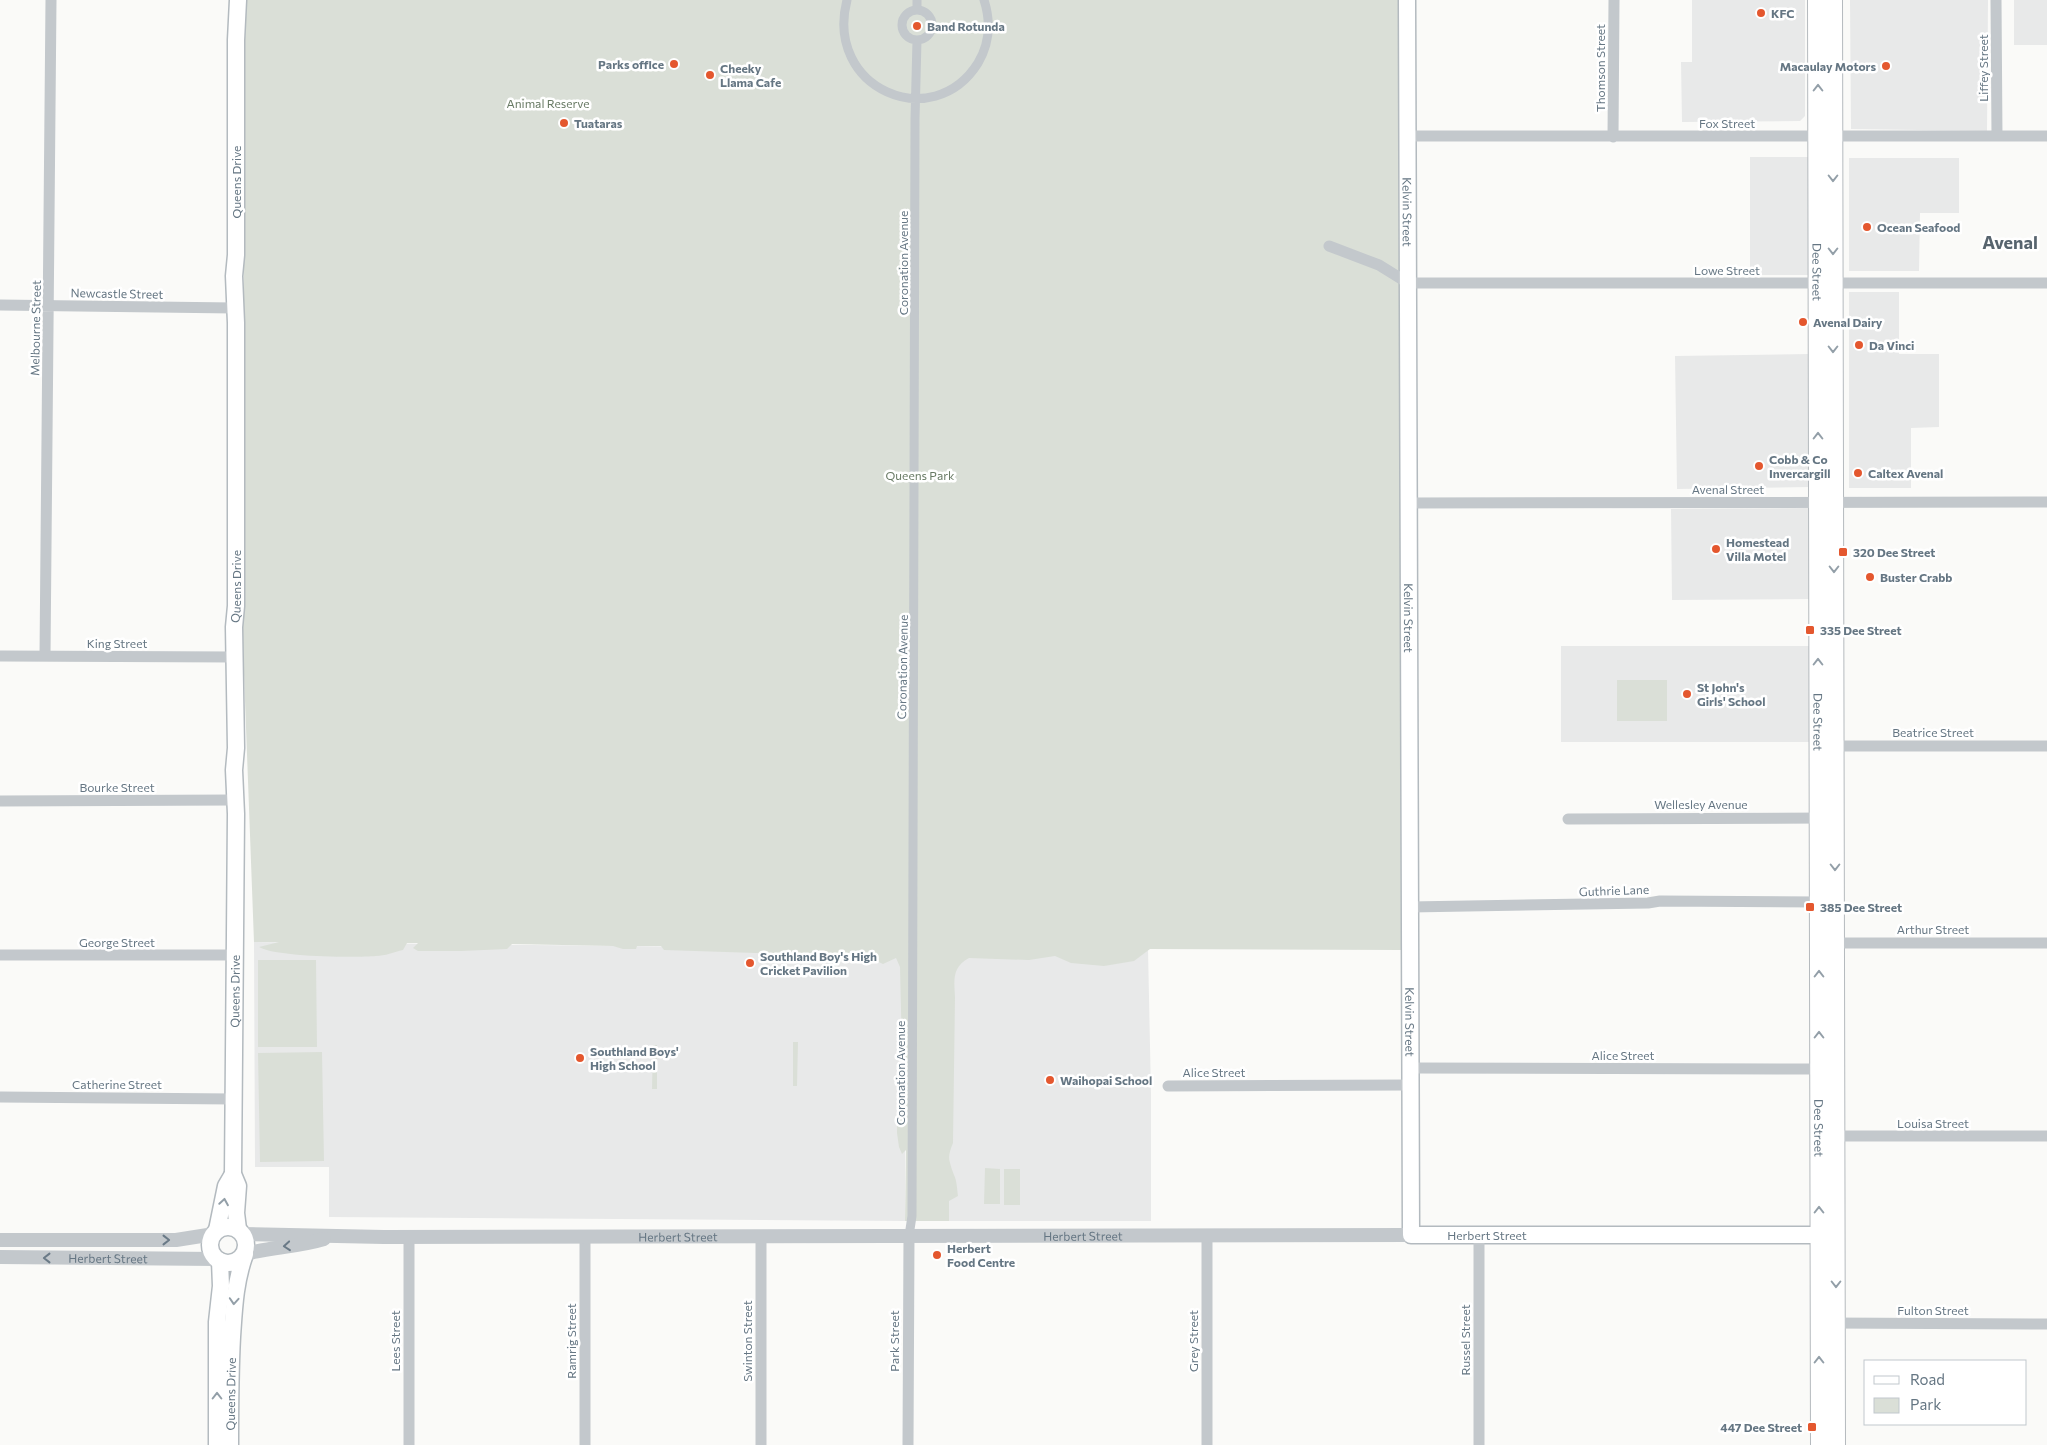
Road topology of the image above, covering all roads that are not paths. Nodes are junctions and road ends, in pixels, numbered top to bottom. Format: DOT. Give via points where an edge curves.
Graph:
graph roads {
  1 [pos="52,0"];
  2 [pos="238,0"];
  3 [pos="847,0"];
  4 [pos="917,0"];
  5 [pos="984,0"];
  6 [pos="1407,0"];
  7 [pos="1614,0"];
  8 [pos="1817,0"];
  9 [pos="1833,0"];
  10 [pos="1996,0"];
  11 [pos="917,10"];
  12 [pos="917,40"];
  13 [pos="916,98"];
  14 [pos="1408,136"];
  15 [pos="1825,136"];
  16 [pos="1997,136"];
  17 [pos="2047,136"];
  18 [pos="1614,137"];
  19 [pos="1328,246"];
  20 [pos="1408,283"];
  21 [pos="1826,283"];
  22 [pos="2047,283"];
  23 [pos="0,305"];
  24 [pos="48,306"];
  25 [pos="234,308"];
  26 [pos="1826,502"];
  27 [pos="2047,502"];
  28 [pos="1408,503"];
  29 [pos="0,656"];
  30 [pos="45,656"];
  31 [pos="234,657"];
  32 [pos="1826,746"];
  33 [pos="2047,746"];
  34 [pos="234,800"];
  35 [pos="0,801"];
  36 [pos="1827,818"];
  37 [pos="1568,819"];
  38 [pos="1819,902"];
  39 [pos="1410,907"];
  40 [pos="1827,942"];
  41 [pos="2047,943"];
  42 [pos="0,955"];
  43 [pos="233,955"];
  44 [pos="1827,1069"];
  45 [pos="1410,1076"];
  46 [pos="1168,1086"];
  47 [pos="0,1097"];
  48 [pos="233,1099"];
  49 [pos="1827,1136"];
  50 [pos="2047,1136"];
  51 [pos="233,1174"];
  52 [pos="216,1232"];
  53 [pos="241,1232"];
  54 [pos="1827,1235"];
  55 [pos="909,1236"];
  56 [pos="1207,1236"];
  57 [pos="1411,1236"];
  58 [pos="1479,1236"];
  59 [pos="329,1237"];
  60 [pos="409,1237"];
  61 [pos="585,1237"];
  62 [pos="761,1237"];
  63 [pos="0,1240"];
  64 [pos="245,1254"];
  65 [pos="0,1257"];
  66 [pos="218,1260"];
  67 [pos="1828,1323"];
  68 [pos="2047,1324"];
  69 [pos="217,1445"];
  70 [pos="230,1445"];
  71 [pos="409,1445"];
  72 [pos="585,1445"];
  73 [pos="761,1445"];
  74 [pos="908,1445"];
  75 [pos="1207,1445"];
  76 [pos="1479,1445"];
  77 [pos="1820,1445"];
  78 [pos="1836,1445"];
  1 -- 24 [label="street, Melbourne Street"];
  2 -- 25 [label="main road, Queens Drive"];
  3 -- 13 [label="street" via="843,32 855,66 882,90"];
  4 -- 11 [label="street"];
  5 -- 13 [label="street" via="989,34 983,55 972,72 950,89"];
  6 -- 14 [label="main road, Kelvin Street"];
  7 -- 18 [label="street, Thomson Street"];
  15 -- 8 [label="main road, Dee Street, one-way"];
  9 -- 15 [label="main road, Dee Street"];
  10 -- 16 [label="street, Liffey Street"];
  11 -- 12 [label="street" via="908,13 902,25 905,34"];
  11 -- 12 [label="street" via="927,14 932,23 930,33"];
  12 -- 13 [label="street, Coronation Avenue"];
  13 -- 55 [label="street, Coronation Avenue" via="912,1206"];
  14 -- 18 [label="street, Fox Street"];
  14 -- 20 [label="main road, Kelvin Street"];
  15 -- 16 [label="street, Fox Street"];
  15 -- 18 [label="street, Fox Street"];
  15 -- 21 [label="main road, Dee Street"];
  16 -- 17 [label="street, Fox Street"];
  19 -- 20 [label="street" via="1378,265"];
  20 -- 21 [label="street, Lowe Street"];
  20 -- 28 [label="main road, Kelvin Street"];
  21 -- 22 [label="street, Lowe Street"];
  21 -- 26 [label="main road, Dee Street"];
  23 -- 24 [label="street, Newcastle Street"];
  24 -- 25 [label="street, Newcastle Street"];
  24 -- 30 [label="street, Melbourne Street"];
  25 -- 31 [label="main road, Queens Drive"];
  26 -- 27 [label="street, Avenal Street"];
  26 -- 28 [label="street, Avenal Street"];
  26 -- 32 [label="main road, Dee Street"];
  28 -- 39 [label="main road, Kelvin Street"];
  29 -- 30 [label="street, King Street"];
  30 -- 31 [label="street, King Street"];
  31 -- 34 [label="main road, Queens Drive"];
  32 -- 33 [label="street, Beatrice Street"];
  32 -- 36 [label="main road, Dee Street"];
  34 -- 35 [label="street, Bourke Street"];
  34 -- 43 [label="main road, Queens Drive"];
  36 -- 37 [label="street, Wellesley Avenue"];
  36 -- 38 [label="main road, Dee Street"];
  36 -- 40 [label="main road, Dee Street, one-way"];
  38 -- 39 [label="street, Guthrie Lane" via="1660,901"];
  38 -- 40 [label="main road, Dee Street"];
  39 -- 45 [label="main road, Kelvin Street"];
  40 -- 41 [label="street, Arthur Street"];
  40 -- 44 [label="main road, Dee Street"];
  42 -- 43 [label="street, George Street"];
  43 -- 48 [label="main road, Queens Drive"];
  44 -- 45 [label="street, Alice Street"];
  44 -- 49 [label="main road, Dee Street"];
  45 -- 46 [label="street, Alice Street"];
  45 -- 57 [label="main road, Kelvin Street"];
  47 -- 48 [label="street, Catherine Street"];
  48 -- 51 [label="main road, Queens Drive"];
  49 -- 50 [label="street, Louisa Street"];
  49 -- 54 [label="main road, Dee Street"];
  52 -- 51 [label="main road, Queens Drive, one-way" via="226,1186"];
  51 -- 53 [label="main road, Queens Drive" via="238,1186 236,1213"];
  52 -- 53 [label="main road, Herbert Street" via="228,1226"];
  63 -- 52 [label="street, Herbert Street, one-way" via="176,1240"];
  52 -- 66 [label="main road" via="210,1248"];
  53 -- 59 [label="street, Herbert Street"];
  53 -- 64 [label="main road" via="247,1246"];
  54 -- 58 [label="main road, Herbert Street"];
  54 -- 67 [label="main road, Dee Street"];
  55 -- 56 [label="street, Herbert Street"];
  55 -- 62 [label="street, Herbert Street"];
  55 -- 74 [label="street, Park Street"];
  56 -- 57 [label="street, Herbert Street"];
  56 -- 75 [label="street, Grey Street"];
  57 -- 58 [label="main road, Herbert Street"];
  58 -- 76 [label="street, Russel Street"];
  59 -- 60 [label="street, Herbert Street"];
  59 -- 64 [label="street, Herbert Street, one-way"];
  60 -- 61 [label="street, Herbert Street"];
  60 -- 71 [label="street, Lees Street"];
  61 -- 62 [label="street, Herbert Street"];
  61 -- 72 [label="street, Ramrig Street"];
  62 -- 73 [label="street, Swinton Street"];
  64 -- 66 [label="main road, Herbert Street" via="237,1262"];
  64 -- 70 [label="main road, Queens Drive, one-way" via="237,1276 234,1307"];
  66 -- 65 [label="street, Herbert Street, one-way"];
  69 -- 66 [label="main road, Queens Drive, one-way" via="217,1322 221,1286"];
  67 -- 68 [label="street, Fulton Street"];
  77 -- 67 [label="main road, Dee Street, one-way"];
  67 -- 78 [label="main road, Dee Street"];
}
